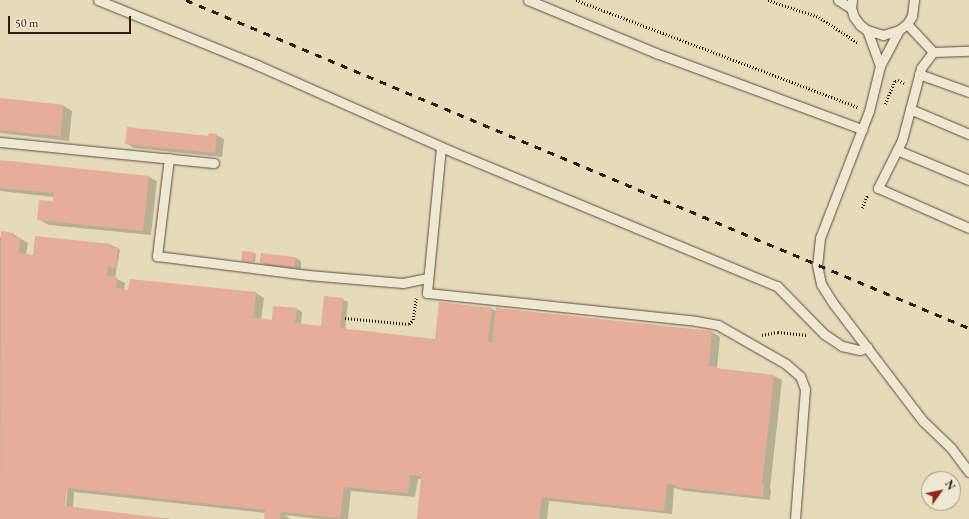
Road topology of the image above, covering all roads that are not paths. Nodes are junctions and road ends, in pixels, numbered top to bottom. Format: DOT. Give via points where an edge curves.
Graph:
graph roads {
  1 [pos="98,0"];
  2 [pos="528,0"];
  3 [pos="838,0"];
  4 [pos="914,0"];
  5 [pos="852,4"];
  6 [pos="907,24"];
  7 [pos="867,30"];
  8 [pos="899,30"];
  9 [pos="969,51"];
  10 [pos="933,52"];
  11 [pos="880,66"];
  12 [pos="919,74"];
  13 [pos="969,92"];
  14 [pos="910,109"];
  15 [pos="862,129"];
  16 [pos="969,134"];
  17 [pos="0,142"];
  18 [pos="442,147"];
  19 [pos="897,150"];
  20 [pos="169,158"];
  21 [pos="214,163"];
  22 [pos="969,180"];
  23 [pos="969,228"];
  24 [pos="427,282"];
  25 [pos="867,347"];
  26 [pos="969,472"];
  27 [pos="795,519"];
  1 -- 18 [label="lane" via="257,65"];
  2 -- 15 [label="lane" via="656,53"];
  3 -- 5 [label="lane"];
  4 -- 6 [label="lane" via="912,16"];
  5 -- 7 [label="lane" via="857,21"];
  6 -- 8 [label="lane"];
  6 -- 10 [label="lane"];
  7 -- 8 [label="lane" via="883,35"];
  7 -- 11 [label="lane"];
  8 -- 11 [label="lane"];
  9 -- 10 [label="lane"];
  10 -- 12 [label="lane" via="920,68"];
  11 -- 15 [label="lane"];
  12 -- 13 [label="lane"];
  12 -- 14 [label="lane"];
  14 -- 16 [label="lane"];
  14 -- 19 [label="lane"];
  15 -- 25 [label="lane" via="820,238 817,265 821,284"];
  17 -- 20 [label="lane"];
  18 -- 24 [label="lane"];
  18 -- 25 [label="lane" via="777,286 824,334 842,346 860,350"];
  19 -- 22 [label="lane"];
  19 -- 23 [label="lane" via="878,188"];
  20 -- 21 [label="lane"];
  20 -- 24 [label="lane" via="157,256 308,275"];
  24 -- 27 [label="lane" via="427,294 718,325 786,364 800,376 805,389"];
  25 -- 26 [label="lane" via="923,421 951,448"];
}
